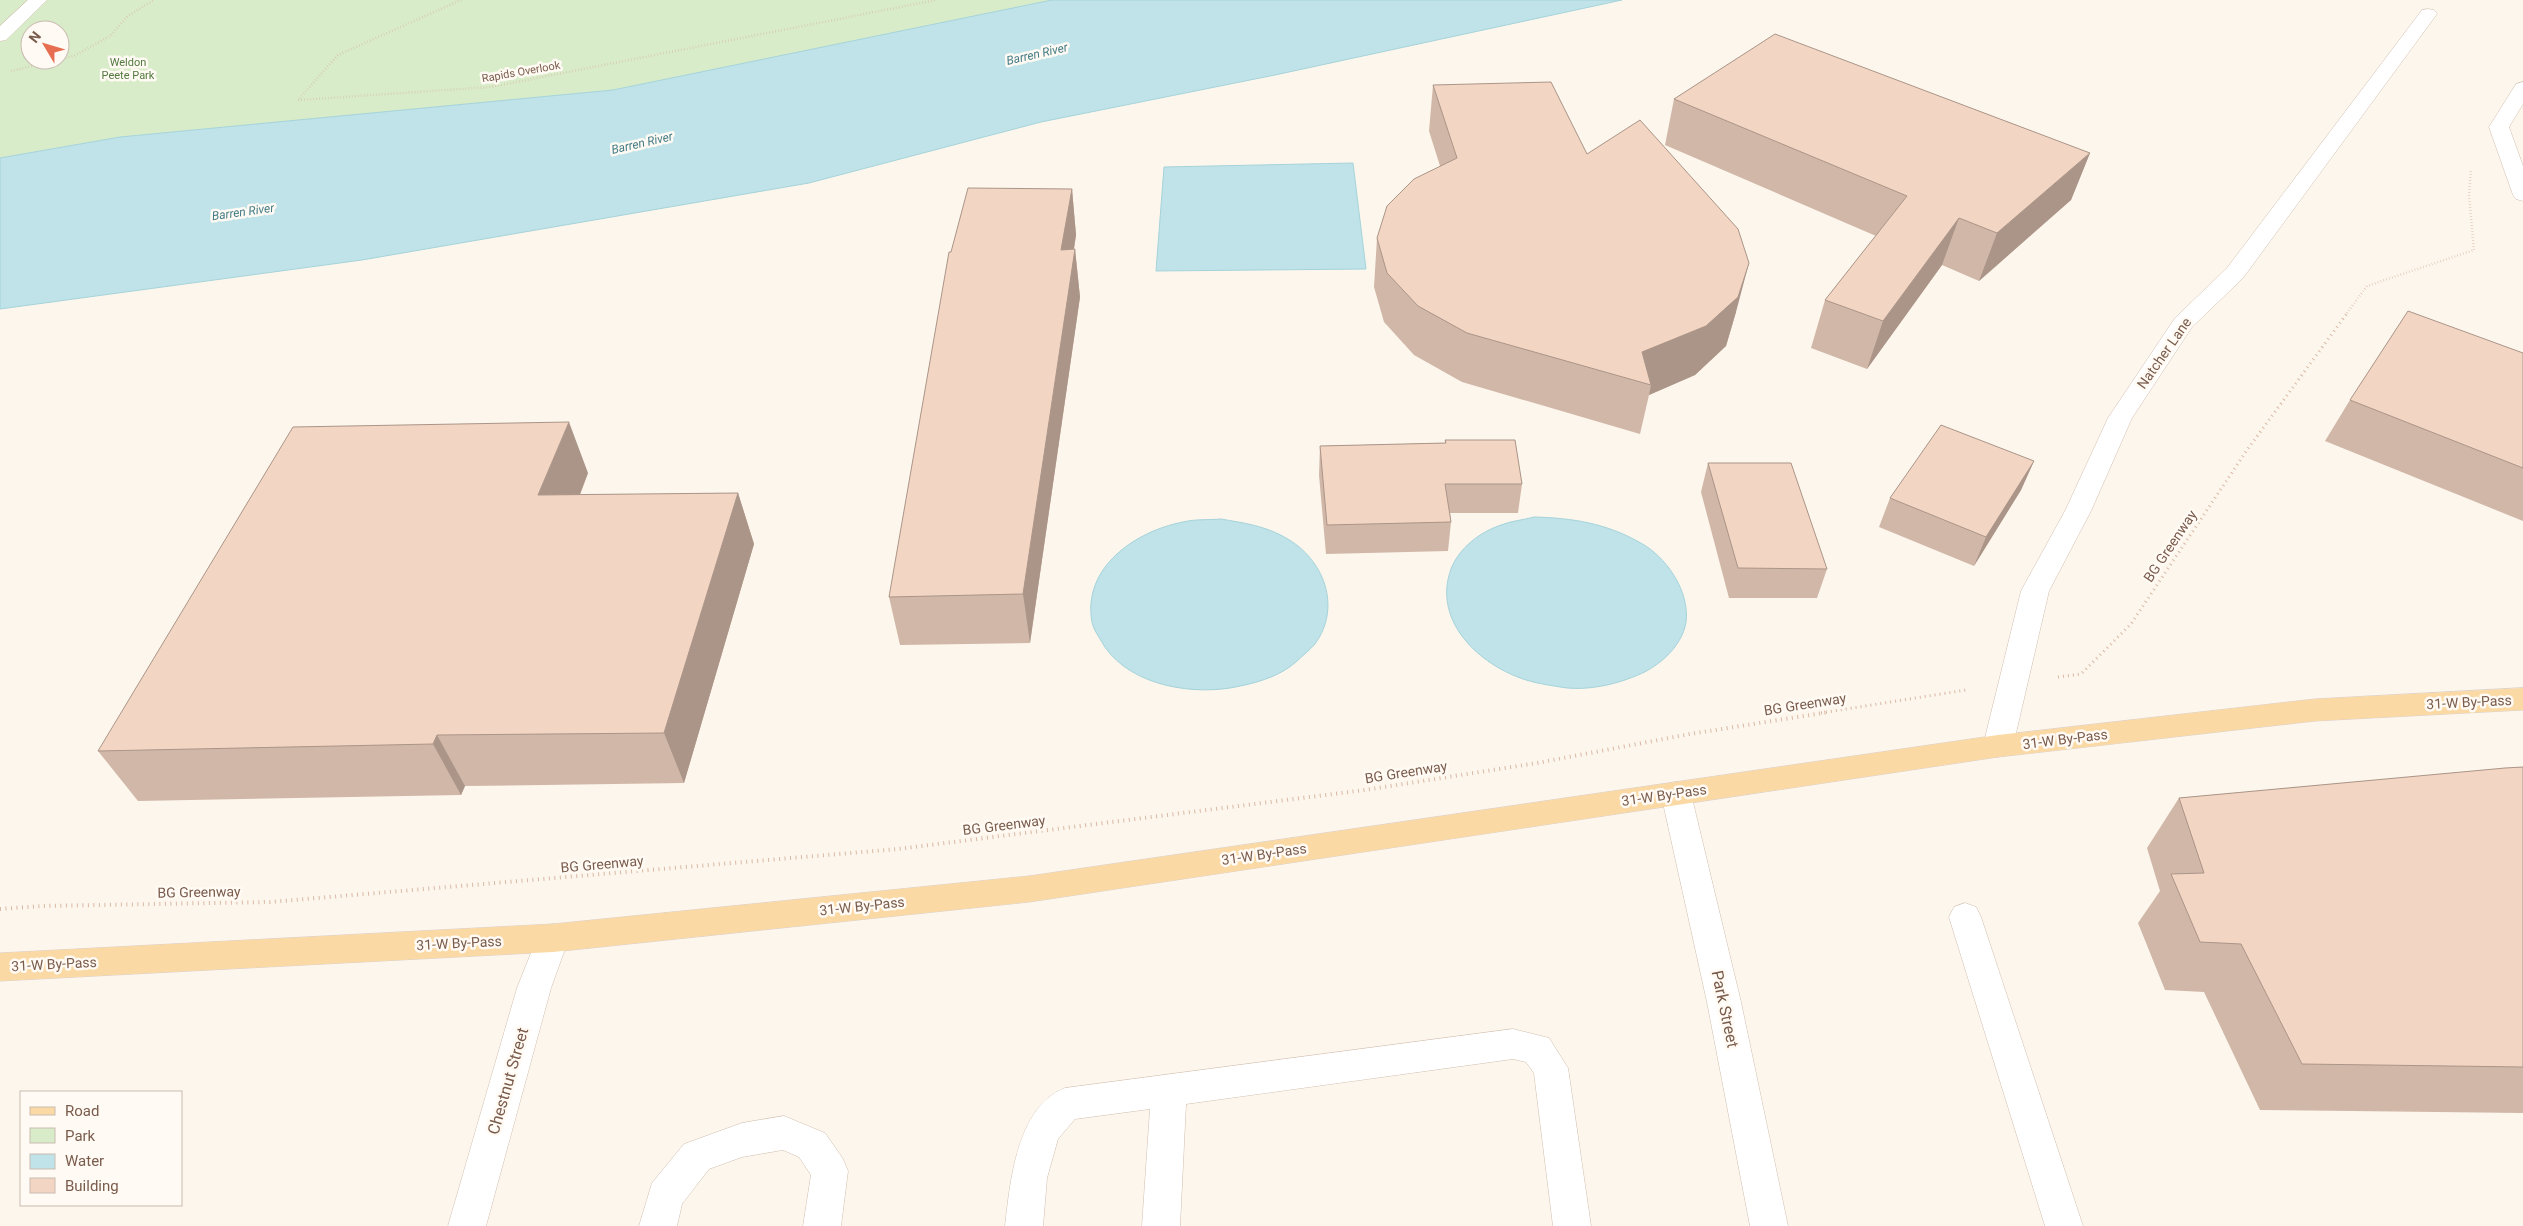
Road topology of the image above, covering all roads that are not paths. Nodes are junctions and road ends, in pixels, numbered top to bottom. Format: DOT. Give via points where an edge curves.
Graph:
graph roads {
  1 [pos="38,0"];
  2 [pos="2428,14"];
  3 [pos="5,31"];
  4 [pos="2521,94"];
  5 [pos="2523,195"];
  6 [pos="2523,699"];
  7 [pos="1998,746"];
  8 [pos="1676,794"];
  9 [pos="1965,917"];
  10 [pos="552,938"];
  11 [pos="0,967"];
  12 [pos="1170,1090"];
  13 [pos="467,1226"];
  14 [pos="658,1226"];
  15 [pos="822,1226"];
  16 [pos="1024,1226"];
  17 [pos="1161,1226"];
  18 [pos="1572,1226"];
  19 [pos="1769,1226"];
  20 [pos="2064,1226"];
  1 -- 3 [label="street"];
  2 -- 7 [label="street, Natcher Lane" via="2235,272 2183,323 2120,418 2078,511 2035,591"];
  4 -- 5 [label="street" via="2499,127"];
  6 -- 7 [label="main road, 31-W By-Pass" via="2315,710"];
  7 -- 8 [label="main road, 31-W By-Pass"];
  8 -- 10 [label="main road, 31-W By-Pass" via="1030,889"];
  8 -- 19 [label="street, Park Street" via="1724,1002"];
  9 -- 20 [label="street"];
  10 -- 11 [label="main road, 31-W By-Pass"];
  10 -- 13 [label="street, Chestnut Street" via="534,988"];
  12 -- 16 [label="street" via="1065,1104 1043,1132 1030,1178"];
  12 -- 17 [label="street"];
  12 -- 18 [label="street" via="1513,1044 1536,1049 1551,1068"];
  14 -- 15 [label="street" via="665,1196 697,1156 742,1140 784,1133 812,1144 830,1171"];
}
